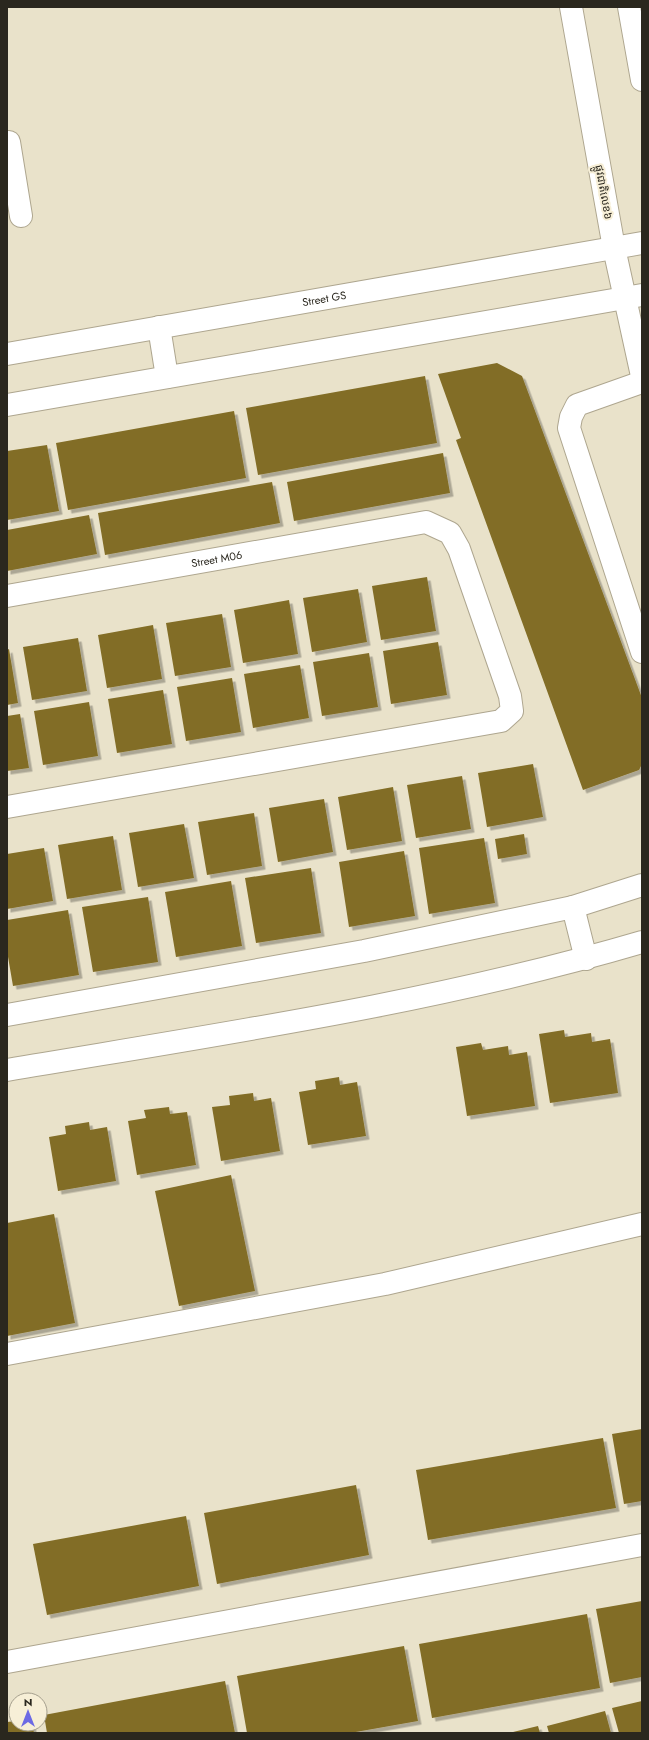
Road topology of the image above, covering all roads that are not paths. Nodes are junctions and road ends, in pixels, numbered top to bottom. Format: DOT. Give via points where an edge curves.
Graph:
graph roads {
  1 [pos="571,7"];
  2 [pos="629,7"];
  3 [pos="637,26"];
  4 [pos="642,80"];
  5 [pos="7,142"];
  6 [pos="21,216"];
  7 [pos="642,243"];
  8 [pos="614,248"];
  9 [pos="633,296"];
  10 [pos="159,327"];
  11 [pos="7,354"];
  12 [pos="642,376"];
  13 [pos="167,377"];
  14 [pos="642,382"];
  15 [pos="7,405"];
  16 [pos="7,596"];
  17 [pos="642,652"];
  18 [pos="7,807"];
  19 [pos="642,885"];
  20 [pos="573,906"];
  21 [pos="642,942"];
  22 [pos="586,958"];
  23 [pos="7,1014"];
  24 [pos="7,1070"];
  25 [pos="642,1224"];
  26 [pos="7,1354"];
  27 [pos="642,1545"];
  28 [pos="7,1662"];
  1 -- 8 [label="main road, ផ្លូវជាតិលេខ៦"];
  2 -- 3 [label="main road"];
  3 -- 4 [label="main road"];
  5 -- 6 [label="main road"];
  7 -- 8 [label="main road, Street GS"];
  8 -- 9 [label="main road, ផ្លូវជាតិលេខ៦"];
  8 -- 10 [label="main road, Street GS"];
  9 -- 12 [label="main road, ផ្លូវជាតិលេខ៦"];
  9 -- 13 [label="main road"];
  10 -- 11 [label="main road, Street GS"];
  10 -- 13 [label="main road"];
  13 -- 15 [label="main road"];
  14 -- 17 [label="main road" via="577,405 570,417 569,428"];
  16 -- 18 [label="main road, Street M06" via="426,522 450,533 460,549 510,696 512,711 501,721"];
  19 -- 20 [label="main road"];
  20 -- 22 [label="main road"];
  20 -- 23 [label="main road" via="364,951"];
  21 -- 22 [label="main road"];
  22 -- 24 [label="main road" via="378,1006"];
  25 -- 26 [label="main road" via="385,1284"];
  27 -- 28 [label="main road"];
}
